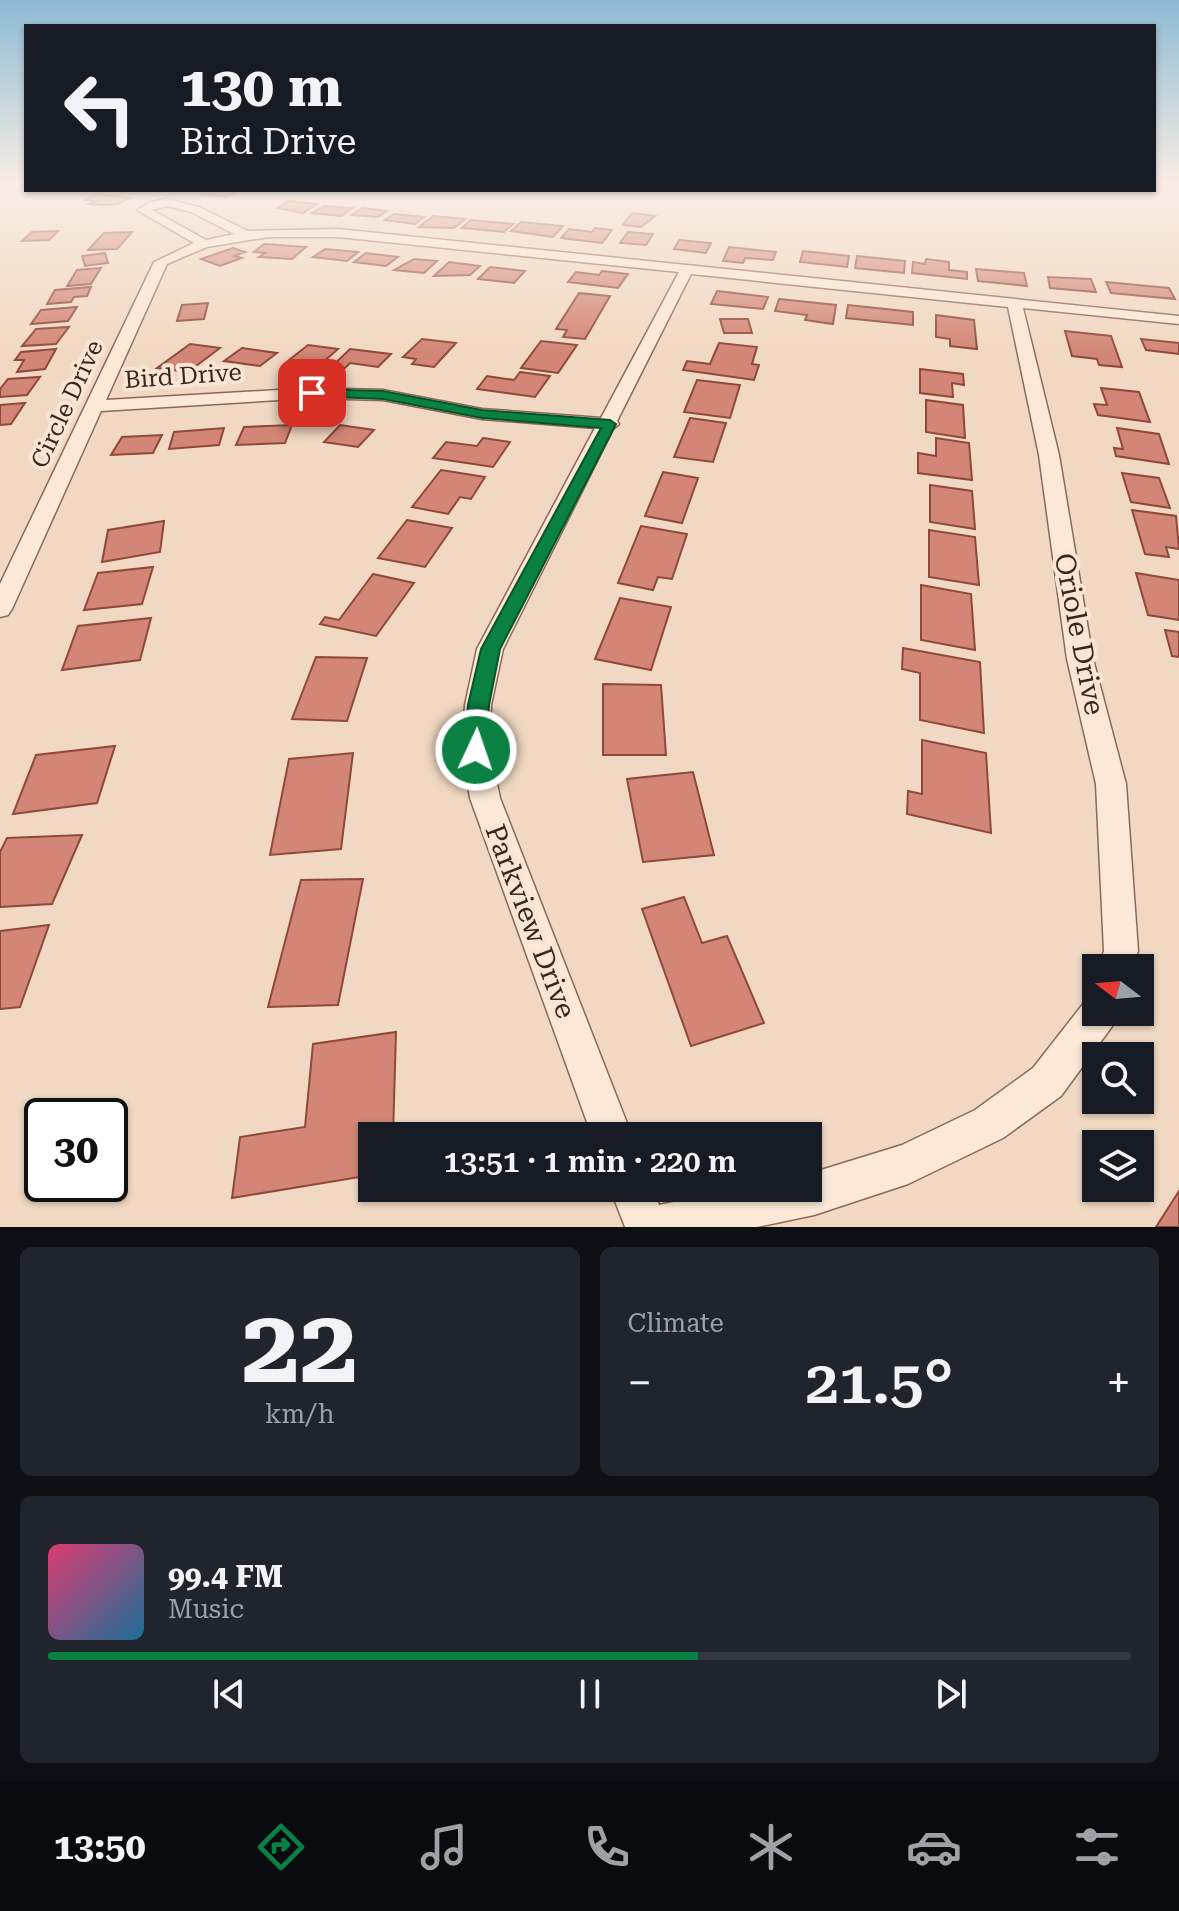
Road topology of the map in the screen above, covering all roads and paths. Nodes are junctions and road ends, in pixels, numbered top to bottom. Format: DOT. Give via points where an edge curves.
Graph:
graph roads {
  1 [pos="196,239"];
  2 [pos="223,239"];
  3 [pos="399,239"];
  4 [pos="203,243"];
  5 [pos="687,269"];
  6 [pos="1014,302"];
  7 [pos="1179,320"];
  8 [pos="92,406"];
  9 [pos="610,424"];
  10 [pos="0,609"];
  11 [pos="1120,954"];
  12 [pos="1089,1026"];
  13 [pos="607,1122"];
  14 [pos="636,1202"];
  15 [pos="646,1227"];
  16 [pos="655,1227"];
  1 -- 4 [label="street, Circle Drive"];
  2 -- 4 [label="street, Circle Drive"];
  3 -- 5 [label="street, Circle Drive"];
  4 -- 8 [label="street, Circle Drive" via="161,262"];
  5 -- 6 [label="street, Circle Drive"];
  5 -- 9 [label="street, Parkview Drive"];
  6 -- 7 [label="street, Circle Drive"];
  6 -- 11 [label="street, Oriole Drive" via="1049,455 1080,659 1111,784"];
  8 -- 9 [label="street, Bird Drive" via="312,393 383,395 482,414"];
  8 -- 10 [label="street, Circle Drive"];
  9 -- 13 [label="street, Parkview Drive" via="490,649 478,705 476,750 485,798"];
  12 -- 16 [label="street" via="1047,1082 989,1124 922,1157 814,1194"];
  14 -- 15 [label="street"];
}
